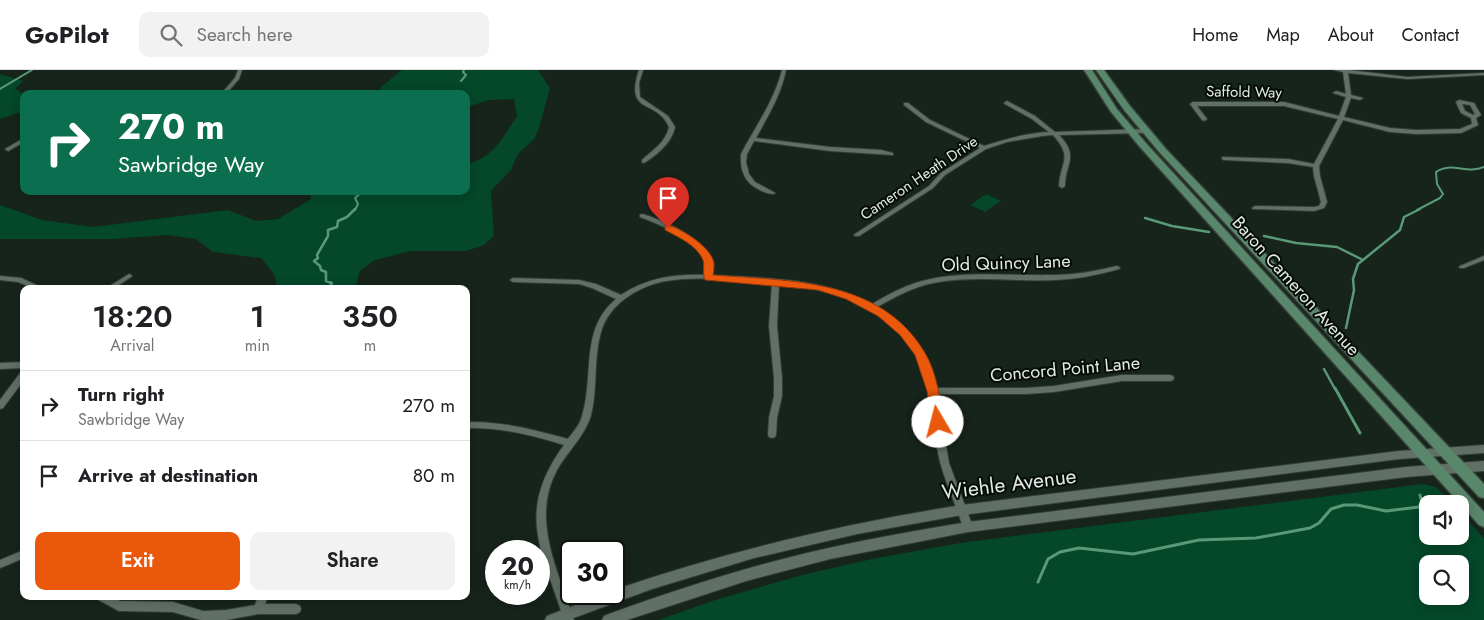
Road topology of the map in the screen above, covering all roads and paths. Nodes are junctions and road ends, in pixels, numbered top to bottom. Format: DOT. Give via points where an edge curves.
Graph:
graph roads {
  1 [pos="240,70"];
  2 [pos="640,70"];
  3 [pos="784,70"];
  4 [pos="1088,70"];
  5 [pos="1100,70"];
  6 [pos="1336,70"];
  7 [pos="1345,72"];
  8 [pos="1484,74"];
  9 [pos="227,90"];
  10 [pos="1336,93"];
  11 [pos="1349,96"];
  12 [pos="1360,98"];
  13 [pos="1007,103"];
  14 [pos="906,104"];
  15 [pos="1473,117"];
  16 [pos="1341,118"];
  17 [pos="1204,119"];
  18 [pos="1146,131"];
  19 [pos="1131,132"];
  20 [pos="1052,133"];
  21 [pos="753,139"];
  22 [pos="20,142"];
  23 [pos="984,148"];
  24 [pos="8,149"];
  25 [pos="891,154"];
  26 [pos="1224,158"];
  27 [pos="644,161"];
  28 [pos="1316,166"];
  29 [pos="1062,186"];
  30 [pos="772,193"];
  31 [pos="1255,208"];
  32 [pos="642,216"];
  33 [pos="857,235"];
  34 [pos="1484,258"];
  35 [pos="1462,267"];
  36 [pos="1117,268"];
  37 [pos="129,276"];
  38 [pos="708,277"];
  39 [pos="0,278"];
  40 [pos="513,280"];
  41 [pos="776,282"];
  42 [pos="32,285"];
  43 [pos="114,285"];
  44 [pos="621,298"];
  45 [pos="872,307"];
  46 [pos="20,365"];
  47 [pos="0,366"];
  48 [pos="1170,378"];
  49 [pos="20,379"];
  50 [pos="933,391"];
  51 [pos="0,406"];
  52 [pos="470,425"];
  53 [pos="772,435"];
  54 [pos="570,443"];
  55 [pos="1484,450"];
  56 [pos="1445,452"];
  57 [pos="1422,454"];
  58 [pos="1484,466"];
  59 [pos="1460,468"];
  60 [pos="1436,469"];
  61 [pos="1484,493"];
  62 [pos="962,510"];
  63 [pos="1484,521"];
  64 [pos="968,528"];
  65 [pos="20,556"];
  66 [pos="0,564"];
  67 [pos="108,600"];
  68 [pos="261,600"];
  69 [pos="258,609"];
  70 [pos="296,609"];
  71 [pos="568,617"];
  72 [pos="552,620"];
  73 [pos="609,620"];
  1 -- 9 [label="street" via="238,78"];
  2 -- 27 [label="street" via="638,97 664,114 672,127 666,141"];
  3 -- 21 [label="street" via="777,93"];
  4 -- 19 [label="main road, Baron Cameron Avenue"];
  5 -- 18 [label="main road, Baron Cameron Avenue"];
  6 -- 7 [label="street"];
  7 -- 8 [label="street" via="1407,78"];
  7 -- 11 [label="street"];
  10 -- 11 [label="street"];
  11 -- 12 [label="street"];
  11 -- 16 [label="street"];
  13 -- 20 [label="street" via="1039,120"];
  14 -- 23 [label="street" via="928,121"];
  15 -- 16 [label="street, Saffold Way" via="1471,128 1443,133 1390,130"];
  16 -- 17 [label="street, Saffold Way" via="1284,104 1193,104"];
  16 -- 28 [label="street"];
  18 -- 19 [label="street, Cameron Heath Drive"];
  18 -- 56 [label="main road, Baron Cameron Avenue"];
  19 -- 20 [label="street, Cameron Heath Drive"];
  19 -- 57 [label="main road, Baron Cameron Avenue"];
  20 -- 23 [label="street, Cameron Heath Drive"];
  20 -- 29 [label="street" via="1068,154 1061,177"];
  21 -- 25 [label="street"];
  21 -- 30 [label="street" via="744,154 744,174 750,183"];
  22 -- 24 [label="street"];
  23 -- 33 [label="street, Cameron Heath Drive" via="943,174 932,187"];
  26 -- 28 [label="street" via="1288,160"];
  28 -- 31 [label="street" via="1324,202 1322,207"];
  32 -- 38 [label="street" via="687,238 701,249 709,261"];
  34 -- 35 [label="street"];
  36 -- 45 [label="street, Old Quincy Lane" via="1084,276 940,279 898,290"];
  37 -- 43 [label="street"];
  38 -- 41 [label="street"];
  38 -- 44 [label="street" via="663,279"];
  39 -- 42 [label="street"];
  40 -- 44 [label="street" via="579,282"];
  41 -- 45 [label="street" via="834,291"];
  41 -- 53 [label="street" via="773,326 778,396"];
  44 -- 54 [label="street" via="597,329 586,417"];
  45 -- 50 [label="street" via="894,322 913,343"];
  46 -- 47 [label="street"];
  48 -- 50 [label="street, Concord Point Lane" via="1122,378 1026,391"];
  49 -- 51 [label="street"];
  50 -- 62 [label="street" via="945,462"];
  52 -- 54 [label="street" via="526,429"];
  54 -- 71 [label="street" via="548,478 540,510 543,539"];
  55 -- 56 [label="main road, Wiehle Avenue"];
  56 -- 57 [label="main road, Wiehle Avenue"];
  56 -- 59 [label="main road, Baron Cameron Avenue"];
  57 -- 60 [label="main road, Baron Cameron Avenue"];
  57 -- 62 [label="main road, Wiehle Avenue"];
  58 -- 59 [label="main road, Wiehle Avenue"];
  59 -- 60 [label="main road, Wiehle Avenue"];
  59 -- 61 [label="main road, Baron Cameron Avenue"];
  60 -- 63 [label="main road, Baron Cameron Avenue"];
  60 -- 64 [label="main road, Wiehle Avenue"];
  62 -- 64 [label="street"];
  62 -- 71 [label="main road, Wiehle Avenue" via="763,550 681,574"];
  64 -- 73 [label="main road, Wiehle Avenue" via="830,552 721,582"];
  65 -- 66 [label="street"];
  67 -- 69 [label="street" via="119,606 173,607 203,616"];
  68 -- 69 [label="street"];
  69 -- 70 [label="street"];
  71 -- 72 [label="main road, Wiehle Avenue"];
}
